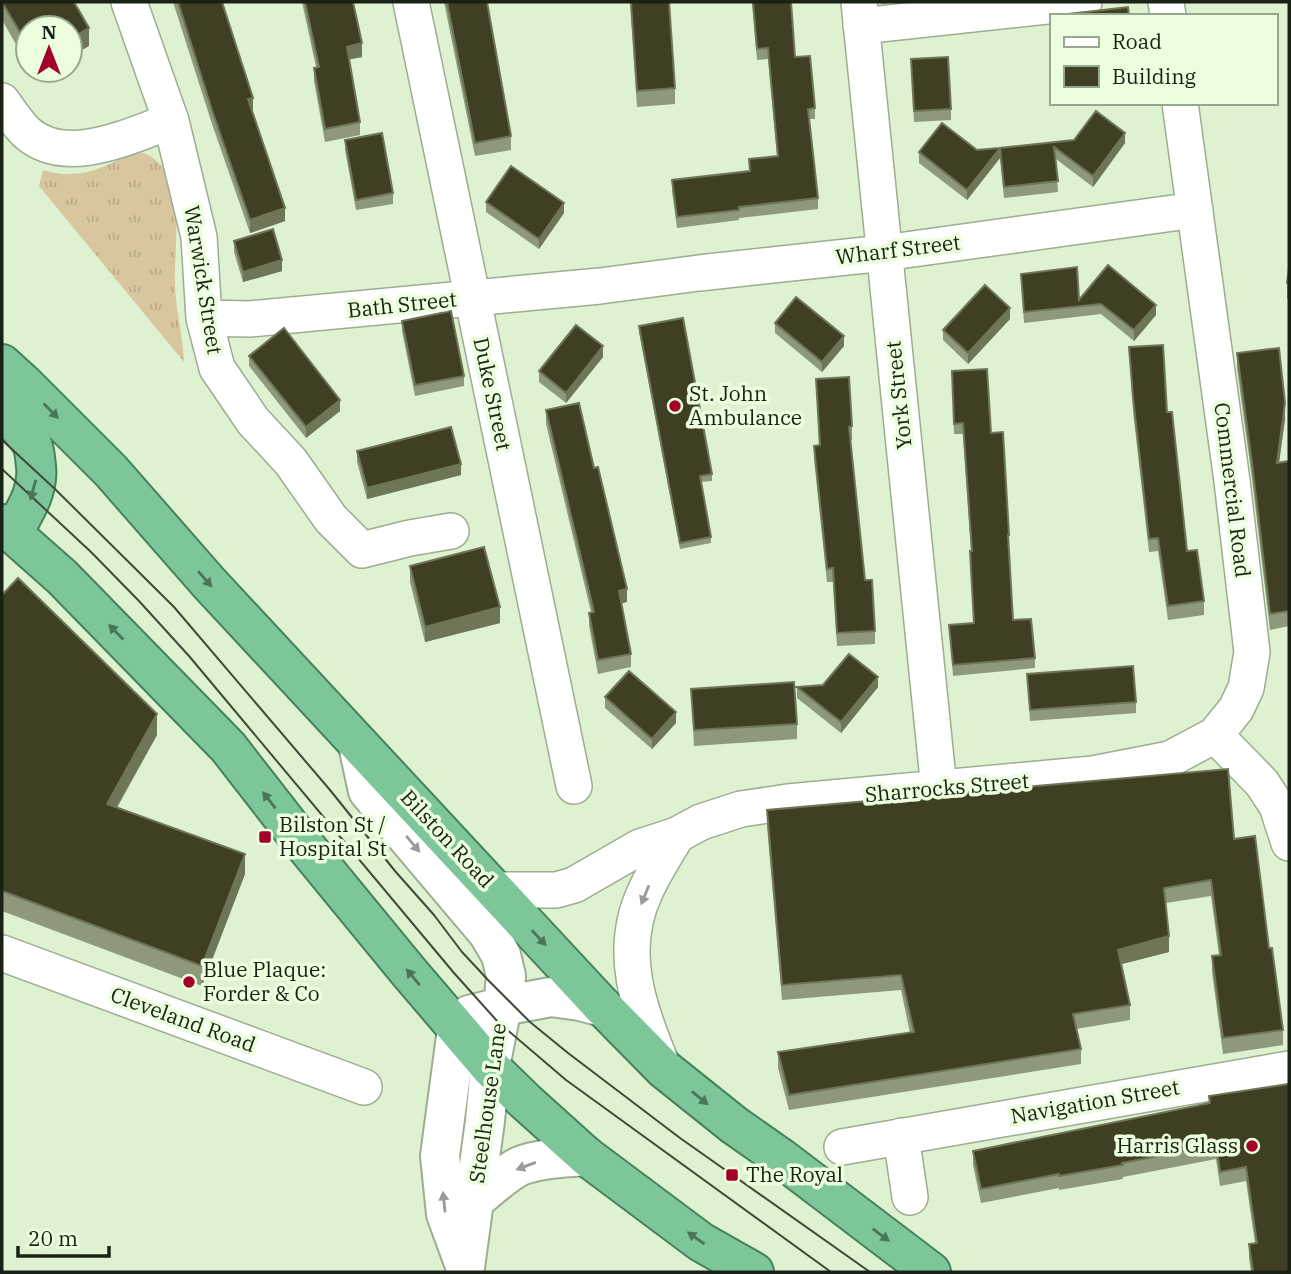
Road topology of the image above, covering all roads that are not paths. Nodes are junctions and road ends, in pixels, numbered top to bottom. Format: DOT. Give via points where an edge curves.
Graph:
graph roads {
  1 [pos="129,2"];
  2 [pos="411,2"];
  3 [pos="1084,2"];
  4 [pos="860,14"];
  5 [pos="2,102"];
  6 [pos="1180,105"];
  7 [pos="171,121"];
  8 [pos="1195,210"];
  9 [pos="884,253"];
  10 [pos="600,286"];
  11 [pos="472,298"];
  12 [pos="204,318"];
  13 [pos="2,364"];
  14 [pos="2,410"];
  15 [pos="451,531"];
  16 [pos="5,535"];
  17 [pos="1216,735"];
  18 [pos="358,745"];
  19 [pos="573,786"];
  20 [pos="939,789"];
  21 [pos="677,835"];
  22 [pos="1289,843"];
  23 [pos="494,890"];
  24 [pos="2,953"];
  25 [pos="502,1007"];
  26 [pos="603,1007"];
  27 [pos="457,1029"];
  28 [pos="490,1066"];
  29 [pos="664,1069"];
  30 [pos="1289,1069"];
  31 [pos="364,1087"];
  32 [pos="901,1136"];
  33 [pos="842,1147"];
  34 [pos="586,1156"];
  35 [pos="910,1197"];
  36 [pos="476,1199"];
  37 [pos="466,1269"];
  38 [pos="754,1272"];
  39 [pos="931,1272"];
  1 -- 7 [label="street, Warwick Street"];
  2 -- 11 [label="street, Duke Street"];
  3 -- 4 [label="street"];
  4 -- 9 [label="street, York Street"];
  5 -- 7 [label="street" via="26,132 49,145 71,149 105,144"];
  6 -- 8 [label="street, Commercial Road"];
  7 -- 12 [label="street, Warwick Street" via="200,237"];
  8 -- 9 [label="street, Wharf Street"];
  8 -- 17 [label="street, Commercial Road" via="1252,652 1246,688"];
  9 -- 10 [label="street, Wharf Street"];
  9 -- 20 [label="street, York Street"];
  10 -- 11 [label="street, Bath Street"];
  11 -- 12 [label="street, Bath Street" via="250,319"];
  11 -- 19 [label="street, Duke Street"];
  12 -- 15 [label="street, Warwick Street" via="217,368 331,519 362,550"];
  13 -- 18 [label="highway, Bilston Road, one-way" via="111,471"];
  14 -- 16 [label="highway, one-way" via="32,445 37,474 32,498"];
  27 -- 16 [label="highway, one-way" via="228,747 62,577"];
  17 -- 20 [label="street, Sharrocks Street" via="1170,760 1093,774"];
  17 -- 22 [label="street" via="1262,783 1277,806"];
  18 -- 23 [label="highway, Bilston Road"];
  18 -- 25 [label="street, Steelhouse Lane, one-way" via="368,791 501,955 506,976"];
  20 -- 21 [label="street, Sharrocks Street" via="741,809"];
  21 -- 23 [label="street, Sharrocks Street" via="640,847 574,886"];
  21 -- 29 [label="street, one-way" via="644,894 632,947 638,1000"];
  23 -- 26 [label="highway, Bilston Road, one-way"];
  24 -- 31 [label="street, Cleveland Road"];
  25 -- 26 [label="street, Steelhouse Lane" via="551,997"];
  25 -- 27 [label="street, Steelhouse Lane" via="469,1015"];
  25 -- 28 [label="street, Steelhouse Lane"];
  26 -- 29 [label="highway, Bilston Road"];
  27 -- 28 [label="highway"];
  37 -- 27 [label="street, Steelhouse Lane, one-way" via="446,1214 440,1156"];
  28 -- 34 [label="highway"];
  28 -- 36 [label="street, Steelhouse Lane"];
  29 -- 39 [label="highway, Bilston Road, one-way"];
  30 -- 32 [label="street, Navigation Street"];
  32 -- 33 [label="street, Navigation Street"];
  32 -- 35 [label="street"];
  34 -- 36 [label="street, Steelhouse Lane, one-way" via="521,1166"];
  38 -- 34 [label="highway, one-way" via="701,1242"];
  36 -- 37 [label="street, Steelhouse Lane"];
}
